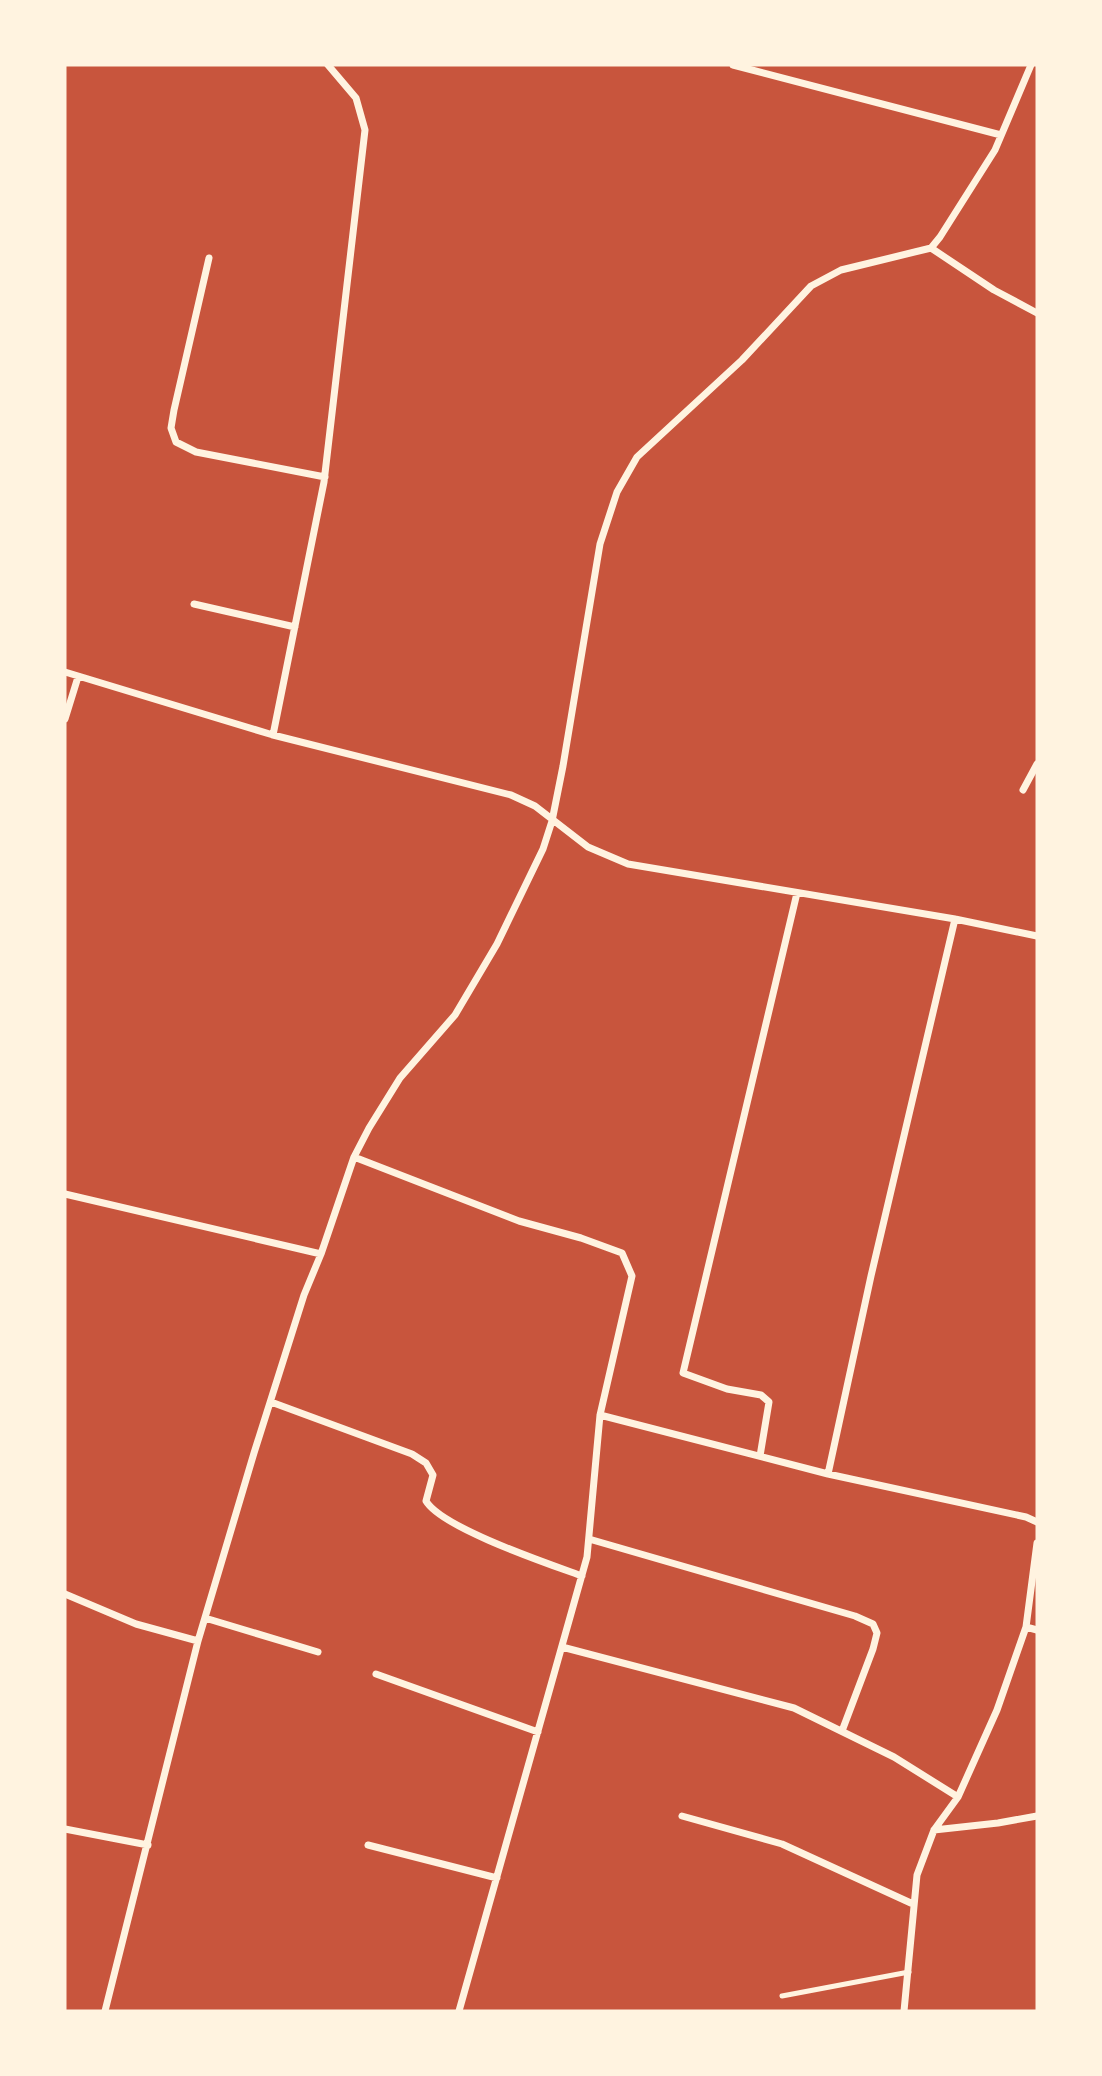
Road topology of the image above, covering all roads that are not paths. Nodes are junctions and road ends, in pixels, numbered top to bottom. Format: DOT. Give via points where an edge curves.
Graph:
graph roads {
  1 [pos="328,65"];
  2 [pos="733,65"];
  3 [pos="1031,65"];
  4 [pos="1001,135"];
  5 [pos="931,248"];
  6 [pos="209,258"];
  7 [pos="1037,313"];
  8 [pos="325,477"];
  9 [pos="194,604"];
  10 [pos="295,627"];
  11 [pos="65,672"];
  12 [pos="78,677"];
  13 [pos="65,719"];
  14 [pos="273,735"];
  15 [pos="1037,764"];
  16 [pos="1023,790"];
  17 [pos="552,821"];
  18 [pos="797,893"];
  19 [pos="955,919"];
  20 [pos="1037,936"];
  21 [pos="354,1157"];
  22 [pos="65,1194"];
  23 [pos="321,1254"];
  24 [pos="271,1402"];
  25 [pos="600,1415"];
  26 [pos="760,1456"];
  27 [pos="828,1474"];
  28 [pos="1037,1522"];
  29 [pos="589,1539"];
  30 [pos="1037,1543"];
  31 [pos="582,1576"];
  32 [pos="65,1594"];
  33 [pos="205,1618"];
  34 [pos="1026,1627"];
  35 [pos="1037,1630"];
  36 [pos="198,1642"];
  37 [pos="562,1647"];
  38 [pos="318,1652"];
  39 [pos="376,1674"];
  40 [pos="842,1731"];
  41 [pos="538,1732"];
  42 [pos="958,1797"];
  43 [pos="682,1816"];
  44 [pos="1037,1816"];
  45 [pos="65,1829"];
  46 [pos="934,1830"];
  47 [pos="148,1845"];
  48 [pos="368,1845"];
  49 [pos="497,1878"];
  50 [pos="914,1904"];
  51 [pos="909,1972"];
  52 [pos="782,1996"];
  53 [pos="105,2011"];
  54 [pos="459,2011"];
  55 [pos="904,2011"];
  1 -- 8 [label="street" via="356,98 365,130"];
  2 -- 4 [label="street"];
  3 -- 4 [label="street"];
  4 -- 5 [label="street"];
  5 -- 7 [label="street"];
  5 -- 17 [label="street" via="841,271 811,286 742,360 637,457 617,492 600,544"];
  6 -- 8 [label="street" via="174,410 171,428 176,442 196,452"];
  8 -- 10 [label="street"];
  9 -- 10 [label="street"];
  10 -- 14 [label="street"];
  11 -- 12 [label="street"];
  12 -- 13 [label="street"];
  12 -- 14 [label="street"];
  14 -- 17 [label="street" via="511,795 535,806"];
  15 -- 16 [label="street"];
  17 -- 18 [label="street" via="589,847 628,864"];
  17 -- 21 [label="street" via="533,873 490,956 455,1015 400,1078"];
  18 -- 19 [label="street"];
  18 -- 26 [label="street" via="682,1373 761,1395 769,1402"];
  19 -- 20 [label="street"];
  19 -- 27 [label="street"];
  21 -- 23 [label="street"];
  21 -- 25 [label="street" via="519,1221 622,1253 632,1276"];
  22 -- 23 [label="street"];
  23 -- 24 [label="street"];
  24 -- 31 [label="street" via="412,1454 426,1463 433,1475 426,1501 438,1514 530,1558"];
  24 -- 33 [label="street"];
  25 -- 26 [label="street"];
  25 -- 29 [label="street"];
  26 -- 27 [label="street"];
  27 -- 28 [label="street"];
  29 -- 31 [label="street"];
  29 -- 40 [label="street" via="873,1624 877,1633 873,1649"];
  30 -- 34 [label="street"];
  31 -- 37 [label="street"];
  32 -- 36 [label="street" via="136,1624"];
  33 -- 36 [label="street"];
  33 -- 38 [label="street"];
  34 -- 35 [label="street"];
  34 -- 42 [label="street" via="997,1710"];
  36 -- 47 [label="street"];
  37 -- 40 [label="street" via="794,1707"];
  37 -- 41 [label="street"];
  39 -- 41 [label="street"];
  40 -- 42 [label="street"];
  41 -- 49 [label="street"];
  42 -- 46 [label="street"];
  43 -- 50 [label="street" via="782,1844"];
  44 -- 46 [label="street"];
  45 -- 47 [label="street"];
  46 -- 50 [label="street" via="917,1875"];
  47 -- 53 [label="street"];
  48 -- 49 [label="street"];
  49 -- 54 [label="street"];
  50 -- 51 [label="street"];
  51 -- 52 [label="lane"];
  51 -- 55 [label="street"];
}
